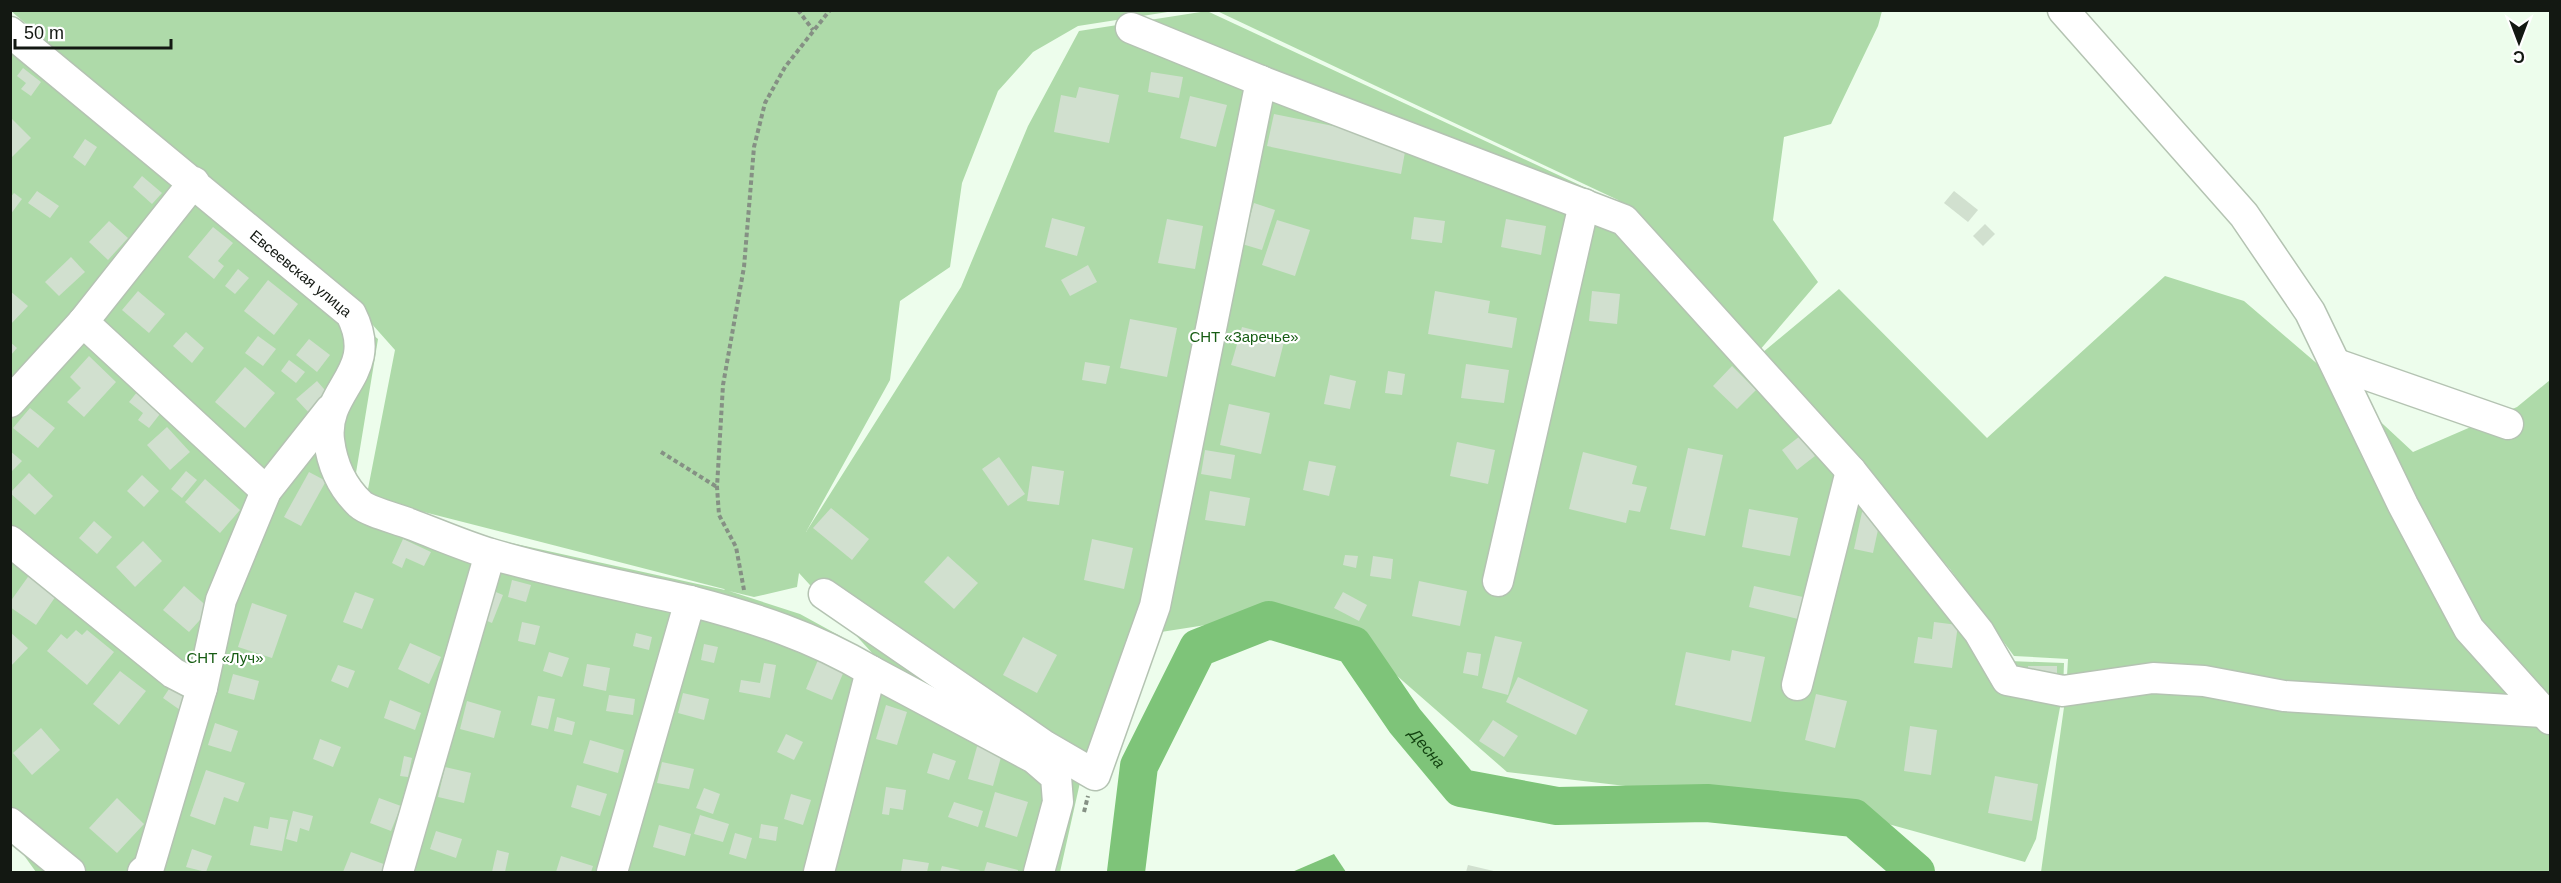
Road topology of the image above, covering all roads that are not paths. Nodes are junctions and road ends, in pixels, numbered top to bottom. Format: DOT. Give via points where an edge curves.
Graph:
graph roads {
  1 [pos="2063,10"];
  2 [pos="1131,28"];
  3 [pos="11,32"];
  4 [pos="1261,81"];
  5 [pos="194,182"];
  6 [pos="1584,204"];
  7 [pos="83,322"];
  8 [pos="2336,364"];
  9 [pos="10,402"];
  10 [pos="330,410"];
  11 [pos="2508,423"];
  12 [pos="1851,471"];
  13 [pos="266,491"];
  14 [pos="10,541"];
  15 [pos="490,554"];
  16 [pos="1498,581"];
  17 [pos="824,594"];
  18 [pos="690,602"];
  19 [pos="871,671"];
  20 [pos="1797,685"];
  21 [pos="202,688"];
  22 [pos="2547,716"];
  23 [pos="10,824"];
  24 [pos="70,873"];
  25 [pos="143,873"];
  26 [pos="398,873"];
  27 [pos="612,873"];
  28 [pos="819,873"];
  29 [pos="1039,873"];
  1 -- 8 [label="street" via="2244,215 2310,312"];
  2 -- 4 [label="street"];
  3 -- 5 [label="street, Евсеевская улица"];
  4 -- 6 [label="street"];
  4 -- 17 [label="street" via="1155,606 1095,775 1046,746"];
  5 -- 7 [label="street"];
  5 -- 10 [label="street, Евсеевская улица" via="351,314 358,328 357,364"];
  6 -- 12 [label="street" via="1624,220"];
  6 -- 16 [label="street"];
  7 -- 9 [label="street"];
  7 -- 13 [label="street"];
  8 -- 11 [label="street"];
  8 -- 22 [label="street" via="2469,629"];
  10 -- 13 [label="street, Евсеевская улица"];
  10 -- 15 [label="street" via="329,440 338,475 362,506"];
  12 -- 20 [label="street"];
  12 -- 22 [label="street" via="1979,632 2007,680 2063,691 2153,678 2205,681 2284,696"];
  13 -- 21 [label="street, Евсеевская улица" via="221,600"];
  14 -- 21 [label="street" via="173,673"];
  15 -- 18 [label="street"];
  15 -- 26 [label="street"];
  18 -- 19 [label="street" via="743,615 829,646"];
  18 -- 27 [label="street"];
  19 -- 28 [label="street"];
  19 -- 29 [label="street" via="1034,758 1056,777 1058,802"];
  21 -- 25 [label="street, Евсеевская улица" via="149,867"];
  23 -- 24 [label="street"];
}
